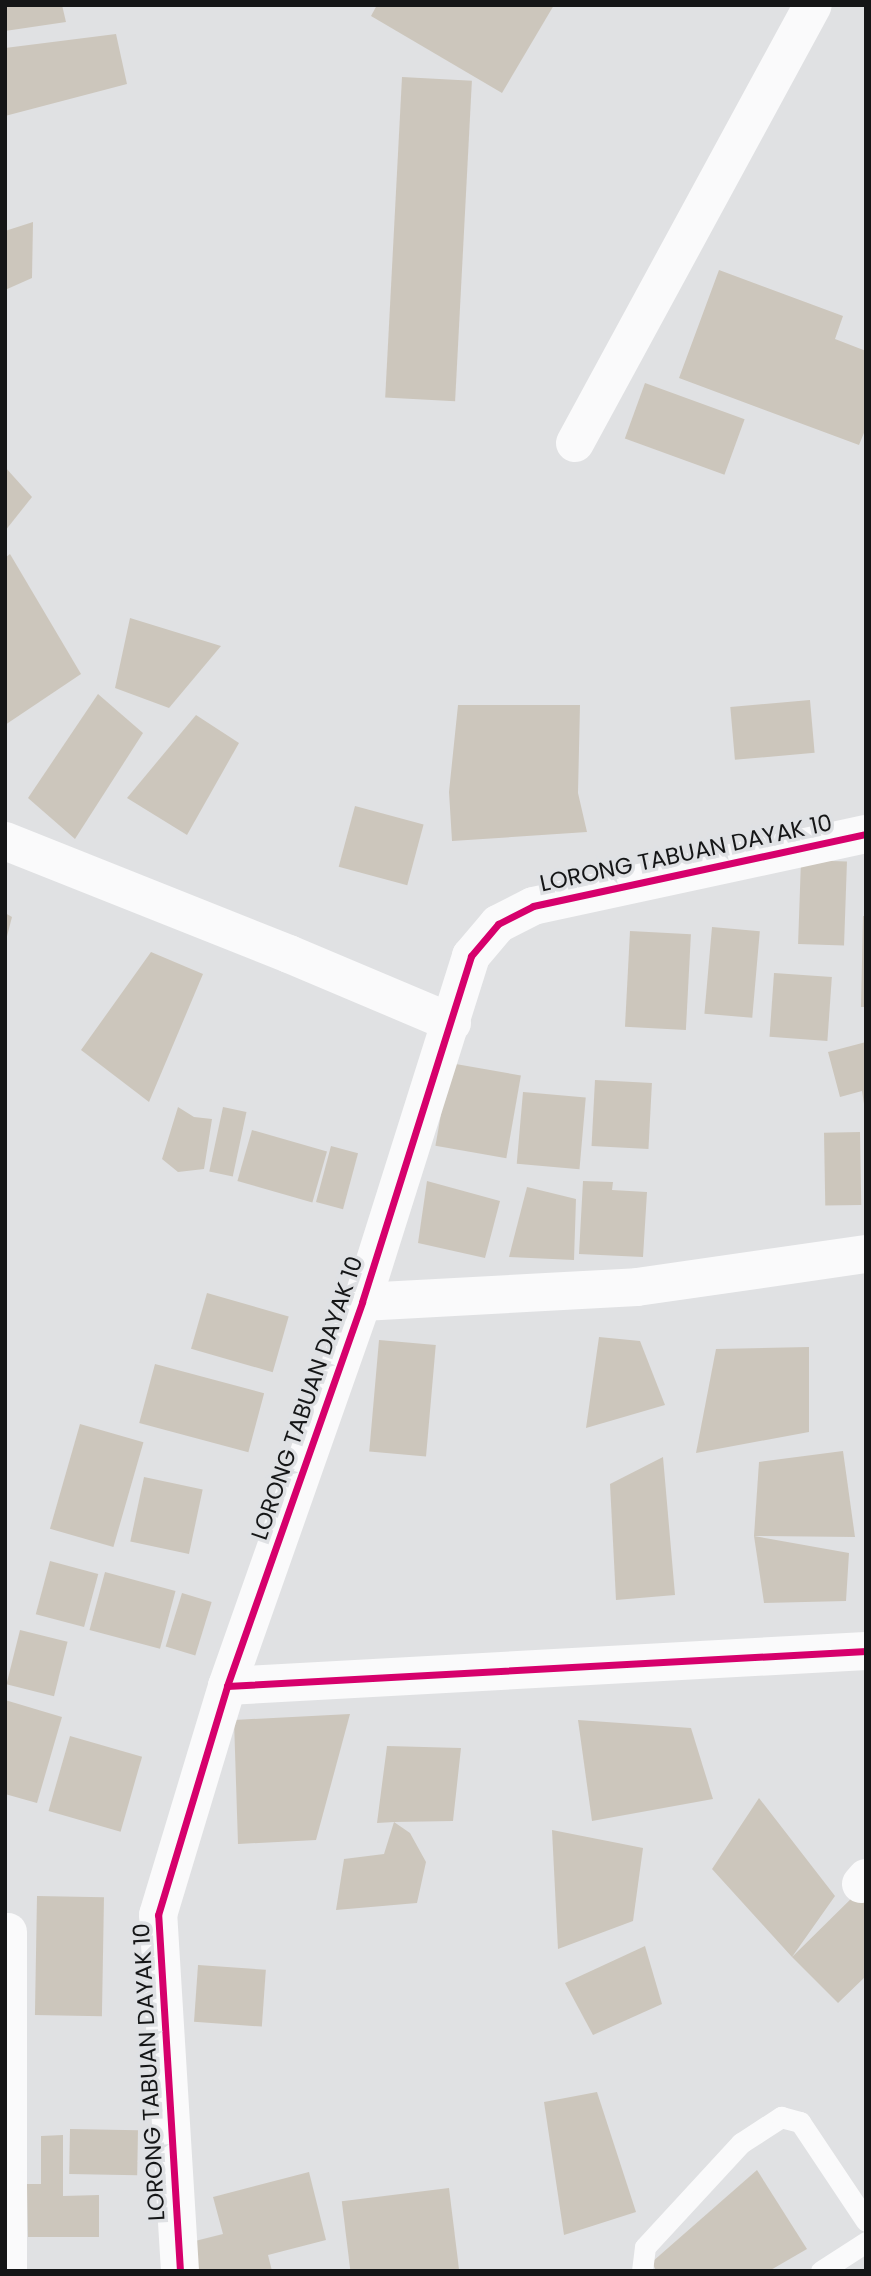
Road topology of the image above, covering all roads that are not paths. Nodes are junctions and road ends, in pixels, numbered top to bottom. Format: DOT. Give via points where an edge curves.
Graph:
graph roads {
  1 [pos="813,5"];
  2 [pos="575,443"];
  3 [pos="866,834"];
  4 [pos="5,841"];
  5 [pos="452,1023"];
  6 [pos="866,1254"];
  7 [pos="362,1302"];
  8 [pos="866,1651"];
  9 [pos="227,1686"];
  10 [pos="8,1932"];
  11 [pos="866,2221"];
  12 [pos="866,2242"];
  13 [pos="8,2271"];
  14 [pos="180,2271"];
  15 [pos="642,2271"];
  16 [pos="821,2271"];
  1 -- 2 [label="street"];
  3 -- 5 [label="street, LORONG TABUAN DAYAK 10" via="533,906 498,925 471,956"];
  4 -- 5 [label="street"];
  5 -- 7 [label="street, LORONG TABUAN DAYAK 10"];
  6 -- 7 [label="street" via="637,1287"];
  7 -- 9 [label="street, LORONG TABUAN DAYAK 10"];
  8 -- 9 [label="street"];
  9 -- 14 [label="street, LORONG TABUAN DAYAK 10" via="158,1915"];
  10 -- 13 [label="street"];
  11 -- 15 [label="lane" via="800,2122 781,2117 741,2143 645,2247"];
  12 -- 16 [label="lane"];
}
